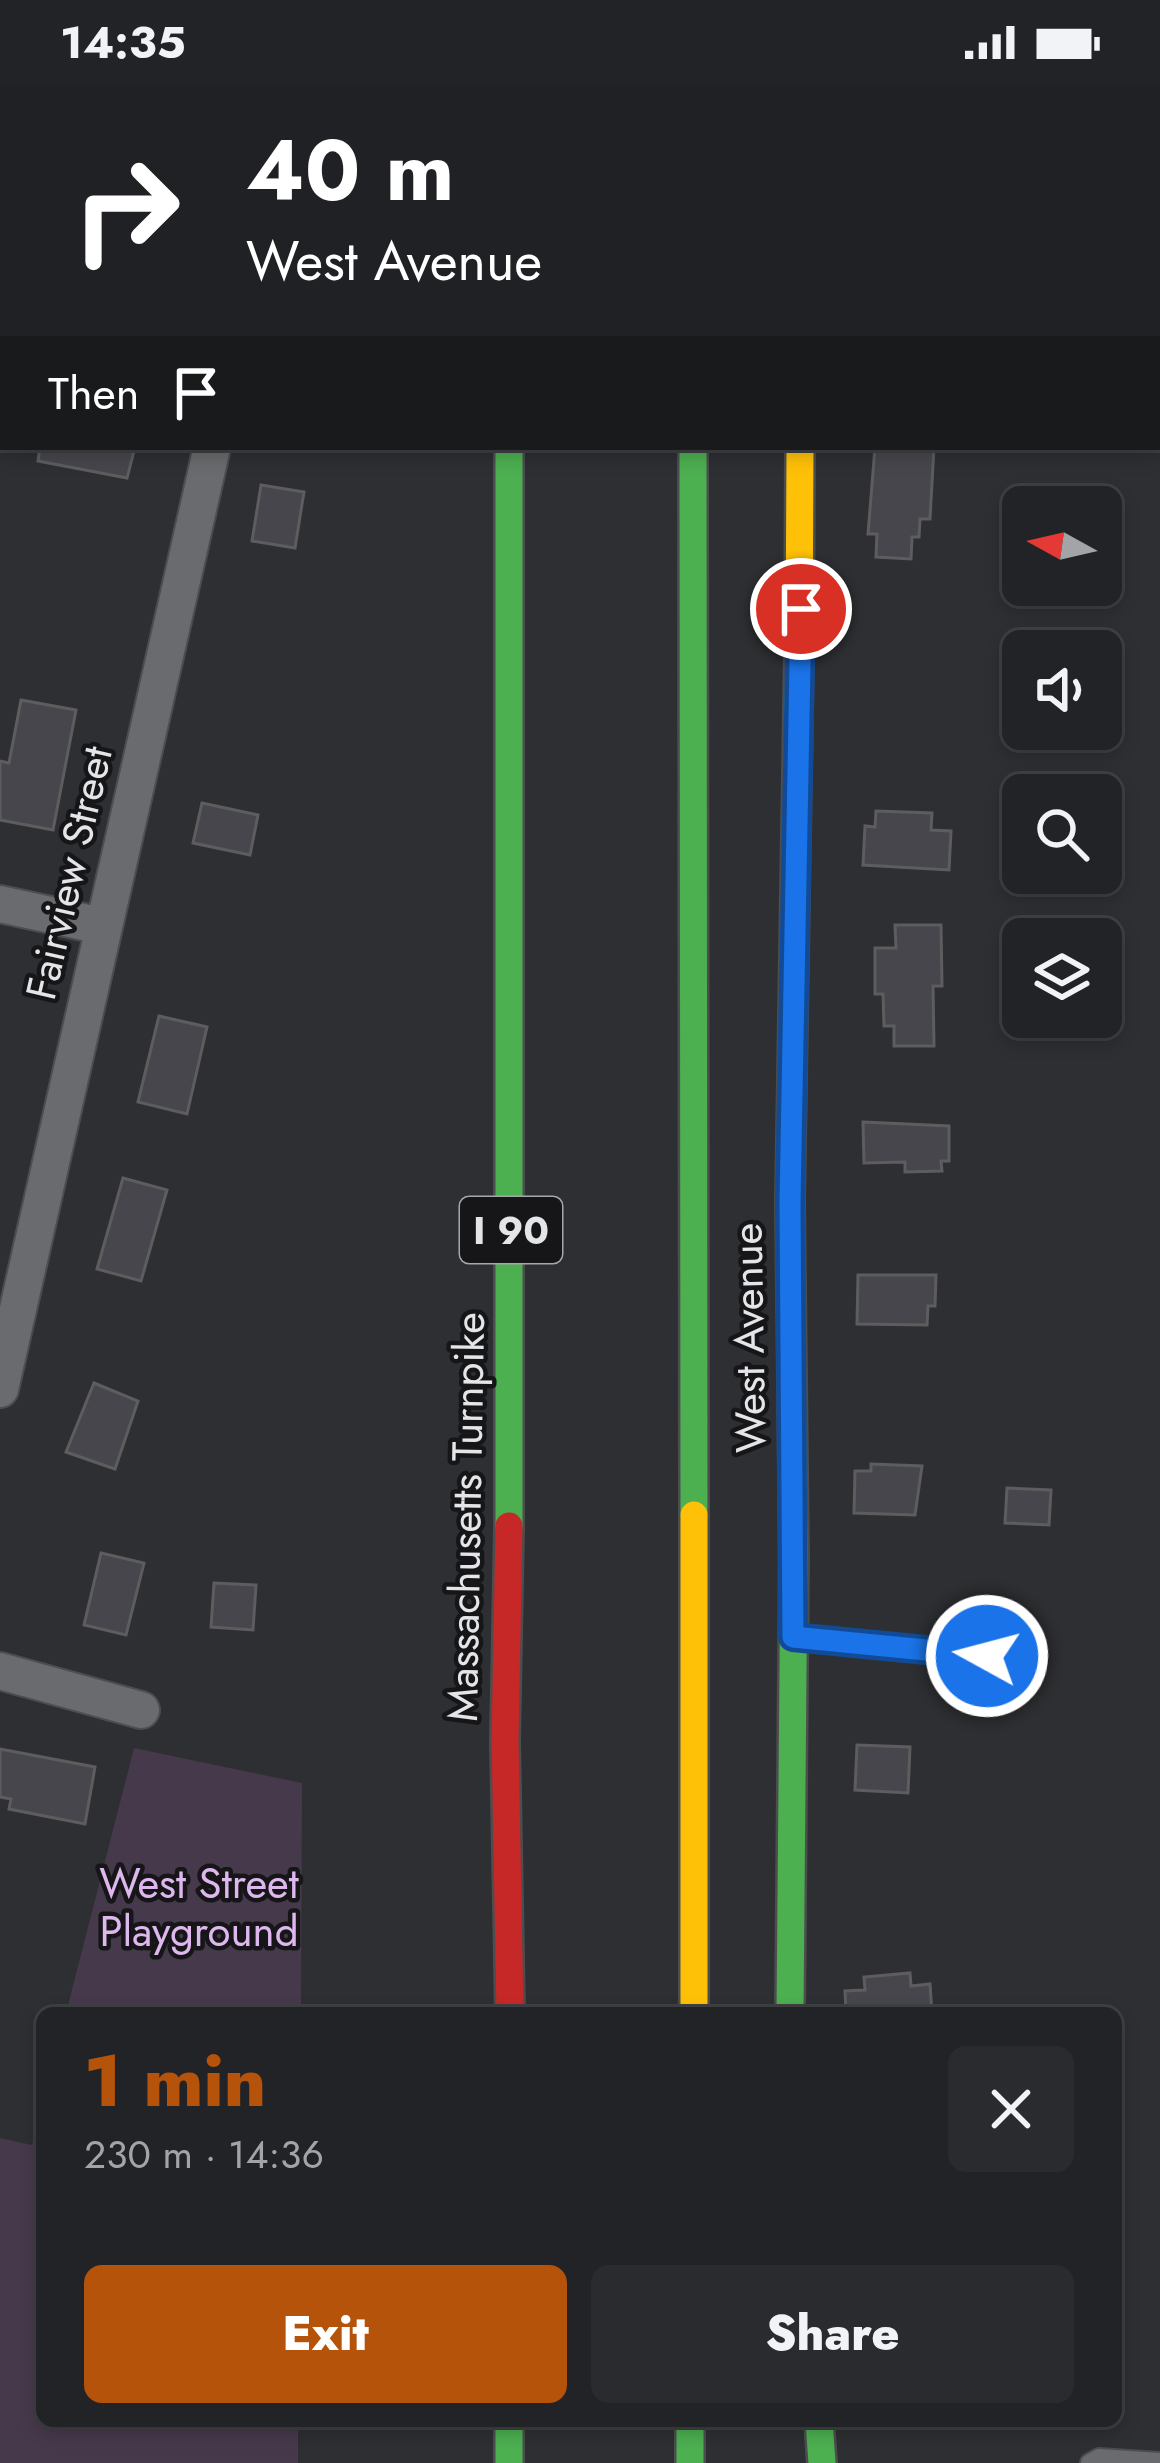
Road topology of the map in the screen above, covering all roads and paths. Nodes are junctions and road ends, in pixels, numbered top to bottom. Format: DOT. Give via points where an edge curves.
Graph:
graph roads {
  1 [pos="211,450"];
  2 [pos="509,450"];
  3 [pos="693,450"];
  4 [pos="800,450"];
  5 [pos="0,904"];
  6 [pos="102,926"];
  7 [pos="0,1389"];
  8 [pos="793,1637"];
  9 [pos="987,1656"];
  10 [pos="0,1671"];
  11 [pos="141,1710"];
  12 [pos="510,2007"];
  13 [pos="694,2007"];
  14 [pos="790,2007"];
  15 [pos="509,2427"];
  16 [pos="690,2427"];
  17 [pos="819,2427"];
  18 [pos="1160,2462"];
  19 [pos="509,2463"];
  20 [pos="691,2463"];
  21 [pos="822,2463"];
  22 [pos="1090,2463"];
  1 -- 6 [label="street, Fairview Street"];
  2 -- 12 [label="main road, Massachusetts Turnpike / I 90"];
  3 -- 13 [label="main road"];
  4 -- 8 [label="main road, West Avenue"];
  5 -- 6 [label="street"];
  6 -- 7 [label="street, Fairview Street"];
  8 -- 9 [label="lane"];
  8 -- 14 [label="main road, West Avenue"];
  10 -- 11 [label="street"];
  15 -- 19 [label="main road"];
  16 -- 20 [label="main road"];
  17 -- 21 [label="main road"];
  18 -- 22 [label="lane"];
}
